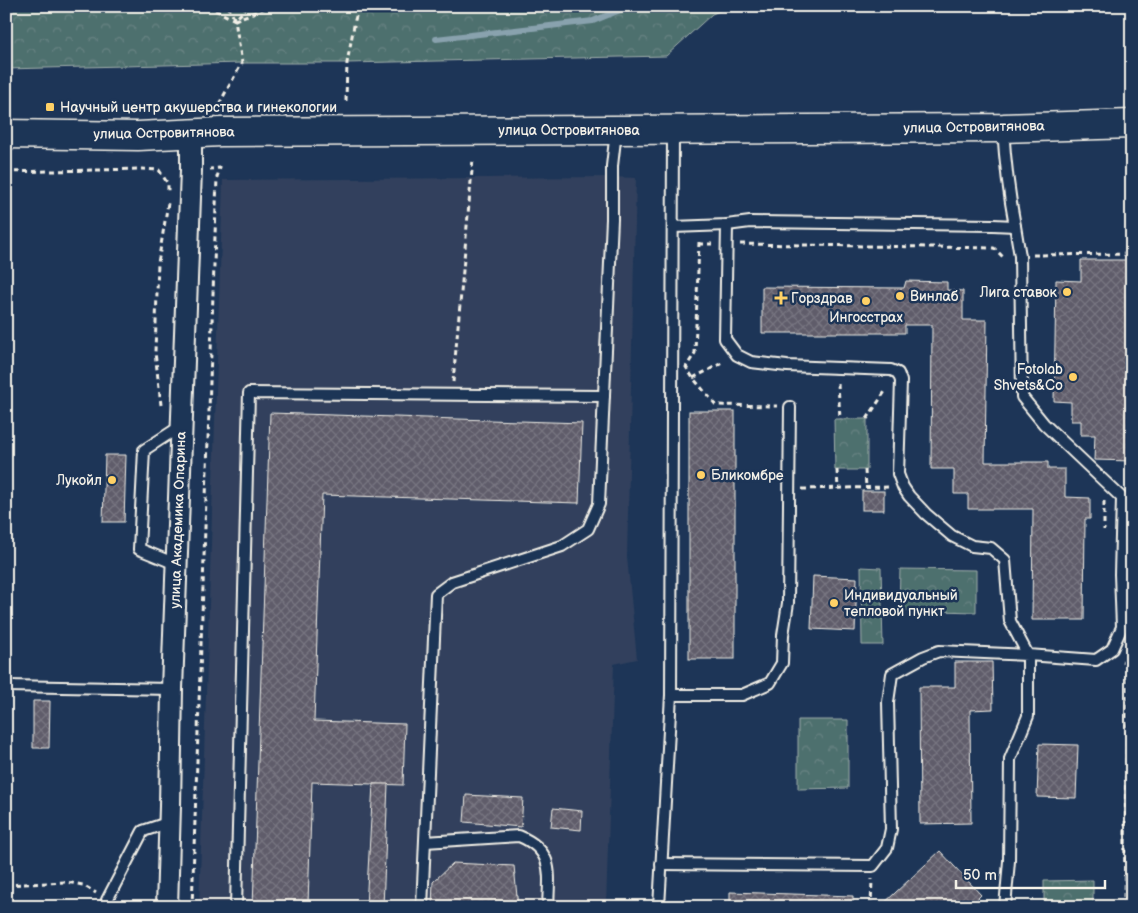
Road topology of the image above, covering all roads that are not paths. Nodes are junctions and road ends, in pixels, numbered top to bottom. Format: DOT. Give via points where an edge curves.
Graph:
graph roads {
  1 [pos="1132,124"];
  2 [pos="1003,128"];
  3 [pos="616,130"];
  4 [pos="673,130"];
  5 [pos="191,133"];
  6 [pos="6,134"];
  7 [pos="673,226"];
  8 [pos="727,226"];
  9 [pos="1015,226"];
  10 [pos="604,396"];
  11 [pos="790,407"];
  12 [pos="181,426"];
  13 [pos="1127,498"];
  14 [pos="176,564"];
  15 [pos="1028,655"];
  16 [pos="6,686"];
  17 [pos="172,689"];
  18 [pos="671,695"];
  19 [pos="170,822"];
  20 [pos="425,842"];
  21 [pos="661,864"];
  22 [pos="106,903"];
  23 [pos="167,907"];
  24 [pos="236,907"];
  25 [pos="422,907"];
  26 [pos="548,907"];
  27 [pos="659,907"];
  28 [pos="1005,907"];
  1 -- 2 [label="main road, улица Островитянова"];
  2 -- 4 [label="main road, улица Островитянова"];
  2 -- 9 [label="lane"];
  3 -- 4 [label="main road, улица Островитянова"];
  3 -- 5 [label="main road, улица Островитянова"];
  3 -- 10 [label="lane"];
  4 -- 7 [label="lane"];
  5 -- 6 [label="main road, улица Островитянова" via="138,136"];
  5 -- 12 [label="street, улица Академика Опарина"];
  7 -- 8 [label="lane"];
  7 -- 18 [label="lane"];
  8 -- 9 [label="lane" via="750,222"];
  8 -- 15 [label="lane" via="725,339 736,355 751,362 787,366 898,372 902,381 898,474 903,487 926,514 952,536 972,546 991,548 1005,560 1010,621"];
  9 -- 13 [label="lane" via="1020,256 1022,397 1044,424"];
  10 -- 20 [label="lane" via="599,504 588,529 562,546 452,582 436,594"];
  10 -- 24 [label="lane" via="249,393"];
  11 -- 18 [label="lane" via="788,603 782,663 770,684 742,695"];
  12 -- 14 [label="street, улица Академика Опарина"];
  12 -- 14 [label="lane" via="144,450 139,550"];
  13 -- 15 [label="lane" via="1120,574 1122,627 1112,648 1096,660"];
  14 -- 17 [label="street, улица Академика Опарина"];
  15 -- 21 [label="lane" via="939,650 892,674 888,702 891,829 887,848 873,866"];
  15 -- 28 [label="lane" via="1028,716 1010,759"];
  16 -- 17 [label="lane"];
  17 -- 19 [label="street, улица Академика Опарина"];
  18 -- 21 [label="lane"];
  19 -- 22 [label="lane" via="143,831"];
  19 -- 23 [label="street, улица Академика Опарина"];
  20 -- 25 [label="lane"];
  20 -- 26 [label="lane" via="519,836 529,840 546,858 549,870"];
  21 -- 27 [label="lane"];
}
